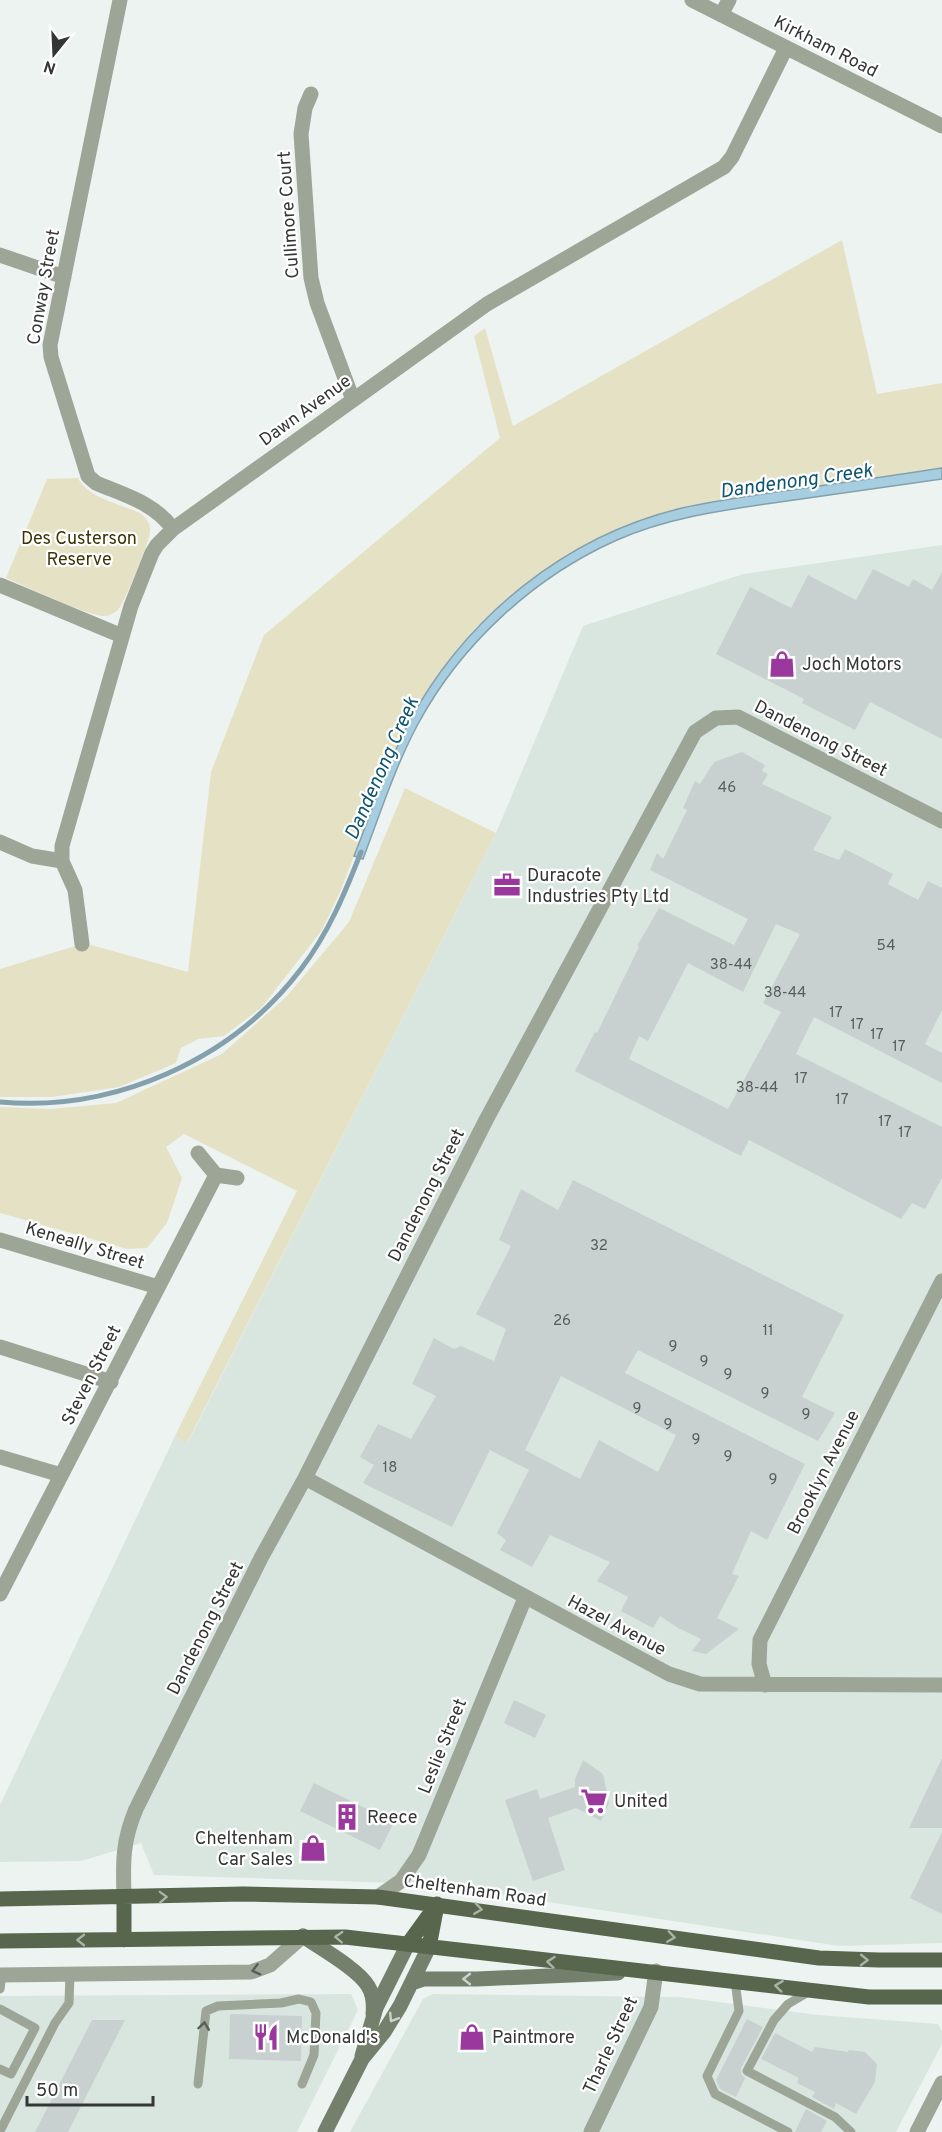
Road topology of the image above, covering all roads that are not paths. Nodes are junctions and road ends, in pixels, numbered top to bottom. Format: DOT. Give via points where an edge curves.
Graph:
graph roads {
  1 [pos="120,0"];
  2 [pos="692,0"];
  3 [pos="729,0"];
  4 [pos="721,15"];
  5 [pos="786,48"];
  6 [pos="311,94"];
  7 [pos="942,126"];
  8 [pos="0,255"];
  9 [pos="64,277"];
  10 [pos="353,400"];
  11 [pos="173,530"];
  12 [pos="0,585"];
  13 [pos="122,636"];
  14 [pos="942,821"];
  15 [pos="0,842"];
  16 [pos="62,861"];
  17 [pos="82,944"];
  18 [pos="198,1153"];
  19 [pos="216,1175"];
  20 [pos="237,1178"];
  21 [pos="0,1240"];
  22 [pos="942,1281"];
  23 [pos="158,1287"];
  24 [pos="0,1347"];
  25 [pos="111,1382"];
  26 [pos="0,1456"];
  27 [pos="61,1475"];
  28 [pos="305,1478"];
  29 [pos="0,1559"];
  30 [pos="16,1564"];
  31 [pos="0,1594"];
  32 [pos="525,1598"];
  33 [pos="765,1685"];
  34 [pos="942,1685"];
  35 [pos="378,1897"];
  36 [pos="124,1898"];
  37 [pos="0,1899"];
  38 [pos="437,1904"];
  39 [pos="303,1936"];
  40 [pos="124,1940"];
  41 [pos="0,1941"];
  42 [pos="408,1944"];
  43 [pos="429,1947"];
  44 [pos="942,1960"];
  45 [pos="654,1971"];
  46 [pos="70,1974"];
  47 [pos="1,1980"];
  48 [pos="735,1981"];
  49 [pos="412,1983"];
  50 [pos="812,1990"];
  51 [pos="942,1997"];
  52 [pos="0,2009"];
  53 [pos="373,2017"];
  54 [pos="362,2059"];
  55 [pos="0,2069"];
  56 [pos="942,2083"];
  57 [pos="198,2084"];
  58 [pos="302,2084"];
  59 [pos="0,2131"];
  60 [pos="325,2132"];
  61 [pos="591,2132"];
  62 [pos="788,2132"];
  63 [pos="851,2132"];
  64 [pos="917,2132"];
  1 -- 9 [label="street, Conway Street"];
  2 -- 4 [label="street, Kirkham Road"];
  3 -- 4 [label="street"];
  4 -- 5 [label="street, Kirkham Road"];
  5 -- 7 [label="street, Kirkham Road"];
  5 -- 10 [label="street, Dawn Avenue" via="724,167 487,304"];
  6 -- 10 [label="street, Cullimore Court" via="302,134 310,278"];
  8 -- 9 [label="street"];
  9 -- 11 [label="street, Conway Street" via="50,350 88,476 155,510"];
  10 -- 11 [label="street, Dawn Avenue"];
  11 -- 13 [label="street, Dawn Avenue" via="152,553"];
  12 -- 13 [label="street"];
  13 -- 16 [label="street, Dawn Avenue" via="62,846"];
  14 -- 28 [label="street, Dandenong Street" via="738,717 716,717 695,732 486,1120"];
  15 -- 16 [label="street" via="32,856"];
  16 -- 17 [label="street" via="75,890"];
  18 -- 19 [label="street"];
  19 -- 20 [label="street"];
  19 -- 23 [label="street, Steven Street"];
  21 -- 23 [label="street, Keneally Street"];
  22 -- 33 [label="street, Brooklyn Avenue" via="760,1640 759,1664"];
  23 -- 25 [label="street, Steven Street"];
  24 -- 25 [label="street"];
  25 -- 27 [label="street, Steven Street"];
  26 -- 27 [label="street"];
  27 -- 30 [label="street, Steven Street"];
  28 -- 32 [label="street, Hazel Avenue"];
  28 -- 36 [label="street, Dandenong Street" via="136,1809 124,1846"];
  29 -- 30 [label="street"];
  30 -- 31 [label="street, Steven Street"];
  32 -- 33 [label="street, Hazel Avenue" via="669,1674 700,1684"];
  32 -- 35 [label="street, Leslie Street" via="419,1855 401,1881"];
  33 -- 34 [label="street, Hazel Avenue"];
  36 -- 35 [label="main road, Cheltenham Road, one-way" via="243,1894"];
  35 -- 38 [label="main road, Cheltenham Road"];
  36 -- 37 [label="main road, Cheltenham Road"];
  36 -- 40 [label="main road, Dandenong Street"];
  38 -- 42 [label="main road"];
  38 -- 43 [label="main road"];
  38 -- 44 [label="main road, Cheltenham Road, one-way" via="819,1958"];
  39 -- 40 [label="main road"];
  42 -- 39 [label="main road, one-way"];
  39 -- 46 [label="street, one-way" via="270,1965 256,1971"];
  39 -- 53 [label="main road" via="365,1982 373,2000"];
  40 -- 41 [label="main road, one-way"];
  42 -- 43 [label="main road"];
  42 -- 53 [label="main road"];
  45 -- 43 [label="main road, one-way"];
  43 -- 49 [label="main road"];
  45 -- 48 [label="main road"];
  45 -- 49 [label="main road, one-way" via="424,1979"];
  45 -- 61 [label="street, Tharle Street" via="653,2001 648,2015"];
  46 -- 47 [label="street"];
  46 -- 59 [label="lane" via="69,2003"];
  50 -- 48 [label="main road, one-way"];
  48 -- 62 [label="lane" via="740,2011 706,2076 715,2094"];
  49 -- 54 [label="main road, one-way" via="392,2020"];
  50 -- 51 [label="main road" via="869,1997"];
  50 -- 63 [label="lane" via="788,2004 774,2020 747,2071 835,2117"];
  52 -- 55 [label="lane" via="35,2028 11,2074"];
  53 -- 54 [label="main road"];
  54 -- 60 [label="main road"];
  56 -- 64 [label="street"];
  57 -- 58 [label="lane, one-way" via="207,2011 218,2006 299,1999 311,2002 316,2013 314,2055"];
}
